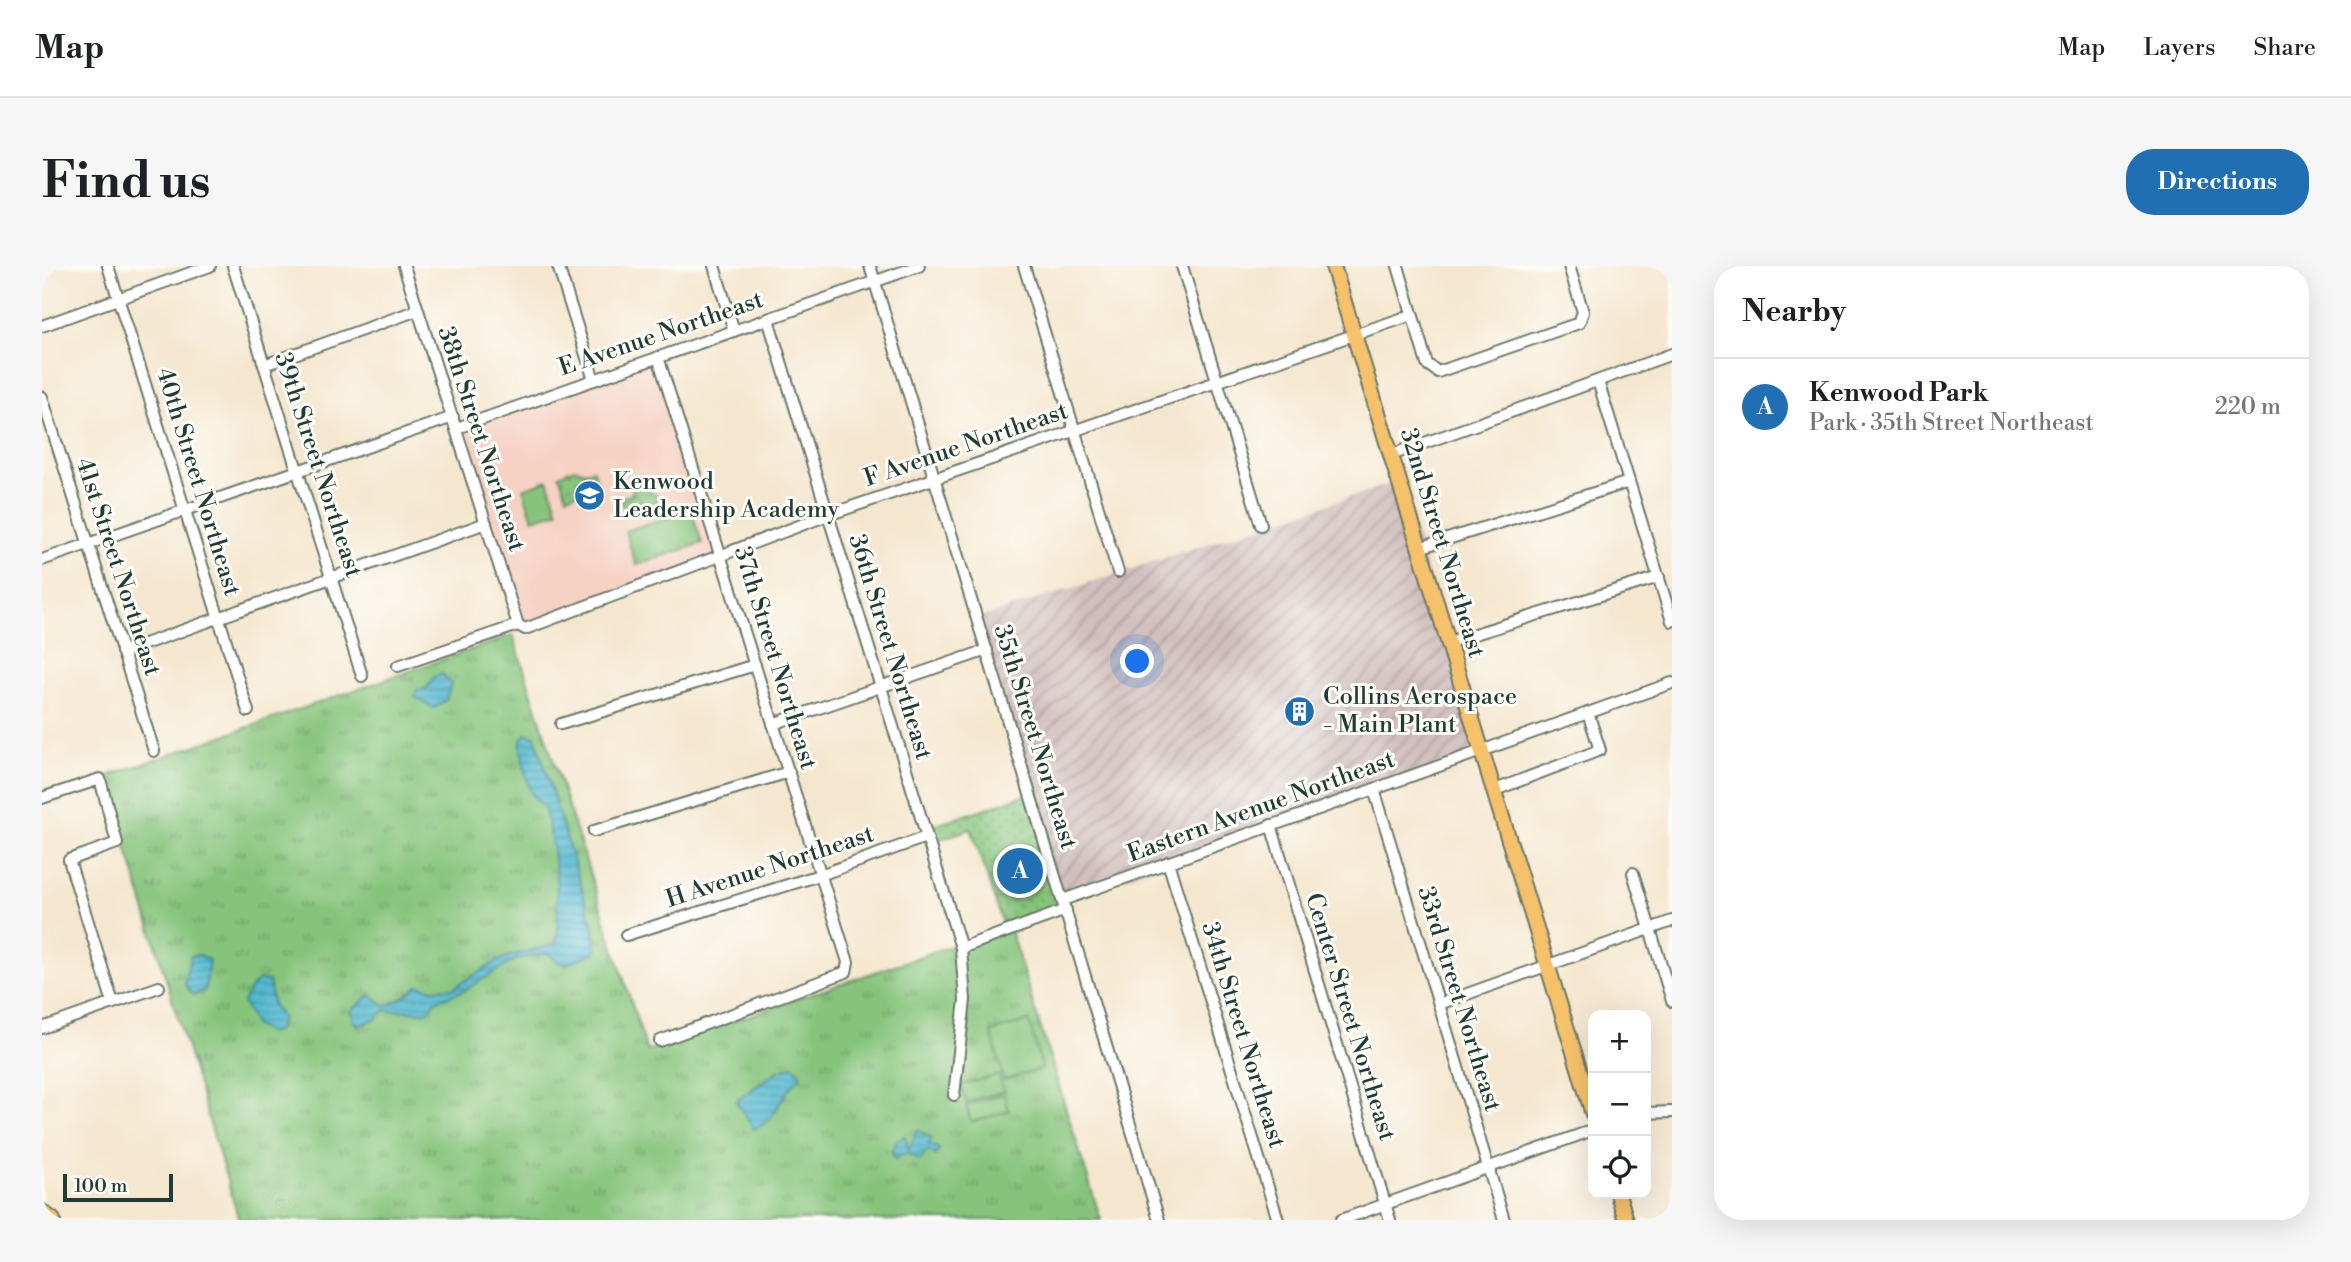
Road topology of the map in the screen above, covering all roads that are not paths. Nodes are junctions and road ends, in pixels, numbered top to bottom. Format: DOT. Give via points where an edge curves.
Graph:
graph roads {
  1 [pos="108,266"];
  2 [pos="210,266"];
  3 [pos="233,266"];
  4 [pos="404,266"];
  5 [pos="558,266"];
  6 [pos="714,266"];
  7 [pos="870,266"];
  8 [pos="919,266"];
  9 [pos="1024,266"];
  10 [pos="1182,266"];
  11 [pos="1333,266"];
  12 [pos="1398,266"];
  13 [pos="1569,266"];
  14 [pos="875,281"];
  15 [pos="118,299"];
  16 [pos="418,310"];
  17 [pos="1412,315"];
  18 [pos="768,319"];
  19 [pos="42,327"];
  20 [pos="734,331"];
  21 [pos="1354,335"];
  22 [pos="1672,354"];
  23 [pos="658,356"];
  24 [pos="264,365"];
  25 [pos="594,380"];
  26 [pos="1217,381"];
  27 [pos="1598,381"];
  28 [pos="42,397"];
  29 [pos="455,422"];
  30 [pos="1074,430"];
  31 [pos="1391,455"];
  32 [pos="298,471"];
  33 [pos="936,478"];
  34 [pos="1629,482"];
  35 [pos="185,510"];
  36 [pos="828,516"];
  37 [pos="486,523"];
  38 [pos="1261,525"];
  39 [pos="88,544"];
  40 [pos="1419,548"];
  41 [pos="722,553"];
  42 [pos="42,560"];
  43 [pos="1118,572"];
  44 [pos="331,576"];
  45 [pos="1658,577"];
  46 [pos="218,617"];
  47 [pos="1672,621"];
  48 [pos="518,625"];
  49 [pos="1449,642"];
  50 [pos="987,650"];
  51 [pos="122,652"];
  52 [pos="755,665"];
  53 [pos="398,666"];
  54 [pos="362,676"];
  55 [pos="1672,683"];
  56 [pos="880,687"];
  57 [pos="248,711"];
  58 [pos="1588,713"];
  59 [pos="561,724"];
  60 [pos="774,724"];
  61 [pos="1482,750"];
  62 [pos="154,751"];
  63 [pos="789,772"];
  64 [pos="1374,789"];
  65 [pos="1495,790"];
  66 [pos="42,798"];
  67 [pos="1271,825"];
  68 [pos="594,831"];
  69 [pos="926,837"];
  70 [pos="1168,862"];
  71 [pos="1633,873"];
  72 [pos="820,875"];
  73 [pos="1064,905"];
  74 [pos="1672,921"];
  75 [pos="1650,929"];
  76 [pos="626,935"];
  77 [pos="961,948"];
  78 [pos="1549,965"];
  79 [pos="159,987"];
  80 [pos="1672,1001"];
  81 [pos="113,1003"];
  82 [pos="1439,1004"];
  83 [pos="42,1028"];
  84 [pos="660,1041"];
  85 [pos="954,1095"];
  86 [pos="1588,1097"];
  87 [pos="1672,1112"];
  88 [pos="1651,1113"];
  89 [pos="1588,1132"];
  90 [pos="1488,1167"];
  91 [pos="1620,1199"];
  92 [pos="1385,1205"];
  93 [pos="42,1212"];
  94 [pos="53,1220"];
  95 [pos="1159,1220"];
  96 [pos="1278,1220"];
  97 [pos="1341,1220"];
  98 [pos="1390,1220"];
  99 [pos="1504,1220"];
  100 [pos="1626,1220"];
  1 -- 15 [label="street, 40th Street Northeast"];
  2 -- 15 [label="street"];
  3 -- 24 [label="street, 39th Street Northeast"];
  4 -- 16 [label="street, 38th Street Northeast"];
  5 -- 25 [label="street"];
  6 -- 20 [label="street"];
  7 -- 14 [label="street, 35th Street Northeast"];
  8 -- 14 [label="street, E Avenue Northeast"];
  9 -- 30 [label="street"];
  10 -- 26 [label="street"];
  11 -- 21 [label="main road, 32nd Street Northeast"];
  12 -- 17 [label="street"];
  13 -- 17 [label="street" via="1582,318 1573,326 1444,372 1427,364"];
  14 -- 18 [label="street, E Avenue Northeast"];
  14 -- 33 [label="street, 35th Street Northeast"];
  15 -- 19 [label="street"];
  15 -- 35 [label="street, 40th Street Northeast"];
  16 -- 24 [label="street"];
  16 -- 29 [label="street, 38th Street Northeast"];
  17 -- 21 [label="street, F Avenue Northeast"];
  18 -- 20 [label="street, E Avenue Northeast"];
  18 -- 36 [label="street, 36th Street Northeast"];
  20 -- 23 [label="street, E Avenue Northeast"];
  21 -- 26 [label="street, F Avenue Northeast"];
  21 -- 31 [label="main road, 32nd Street Northeast"];
  22 -- 27 [label="street"];
  23 -- 25 [label="street, E Avenue Northeast"];
  23 -- 41 [label="street, 37th Street Northeast"];
  24 -- 32 [label="street, 39th Street Northeast"];
  25 -- 29 [label="street, E Avenue Northeast"];
  26 -- 30 [label="street, F Avenue Northeast"];
  26 -- 38 [label="street"];
  27 -- 31 [label="street"];
  27 -- 34 [label="street"];
  28 -- 39 [label="street, 41st Street Northeast"];
  29 -- 32 [label="street, E Avenue Northeast"];
  29 -- 37 [label="street, 38th Street Northeast"];
  30 -- 33 [label="street, F Avenue Northeast"];
  30 -- 43 [label="street"];
  31 -- 40 [label="main road, 32nd Street Northeast"];
  32 -- 35 [label="street, E Avenue Northeast"];
  32 -- 44 [label="street, 39th Street Northeast"];
  33 -- 36 [label="street, F Avenue Northeast"];
  33 -- 50 [label="street, 35th Street Northeast"];
  34 -- 40 [label="street"];
  34 -- 45 [label="street"];
  35 -- 39 [label="street, E Avenue Northeast"];
  35 -- 46 [label="street, 40th Street Northeast"];
  36 -- 41 [label="street, F Avenue Northeast"];
  36 -- 56 [label="street, 36th Street Northeast"];
  37 -- 44 [label="street"];
  37 -- 48 [label="street, 38th Street Northeast"];
  39 -- 42 [label="street, E Avenue Northeast"];
  39 -- 51 [label="street, 41st Street Northeast"];
  40 -- 49 [label="main road, 32nd Street Northeast"];
  41 -- 48 [label="street, F Avenue Northeast" via="525,629"];
  41 -- 52 [label="street, 37th Street Northeast"];
  44 -- 46 [label="street"];
  44 -- 54 [label="street, 39th Street Northeast"];
  45 -- 47 [label="street"];
  45 -- 49 [label="street"];
  46 -- 51 [label="street"];
  46 -- 57 [label="street, 40th Street Northeast"];
  48 -- 53 [label="street, F Avenue Northeast"];
  49 -- 61 [label="main road, 32nd Street Northeast"];
  50 -- 56 [label="street"];
  50 -- 73 [label="street, 35th Street Northeast"];
  51 -- 62 [label="street, 41st Street Northeast"];
  52 -- 59 [label="street"];
  52 -- 60 [label="street, 37th Street Northeast"];
  55 -- 58 [label="street, Eastern Avenue Northeast"];
  56 -- 60 [label="street"];
  56 -- 69 [label="street, 36th Street Northeast"];
  58 -- 61 [label="street, Eastern Avenue Northeast"];
  58 -- 65 [label="street" via="1600,750"];
  60 -- 63 [label="street, 37th Street Northeast"];
  61 -- 64 [label="street, Eastern Avenue Northeast"];
  61 -- 65 [label="main road, 32nd Street Northeast"];
  63 -- 68 [label="street"];
  63 -- 72 [label="street, 37th Street Northeast"];
  64 -- 67 [label="street, Eastern Avenue Northeast"];
  64 -- 82 [label="street, 33rd Street Northeast"];
  65 -- 78 [label="main road, 32nd Street Northeast"];
  66 -- 81 [label="street" via="100,779 117,843 69,860"];
  67 -- 70 [label="street, Eastern Avenue Northeast"];
  67 -- 92 [label="street, Center Street Northeast"];
  69 -- 72 [label="street, H Avenue Northeast"];
  69 -- 77 [label="street, 36th Street Northeast"];
  70 -- 73 [label="street, Eastern Avenue Northeast"];
  70 -- 96 [label="street, 34th Street Northeast"];
  71 -- 75 [label="street"];
  72 -- 76 [label="street, H Avenue Northeast"];
  72 -- 84 [label="street, 37th Street Northeast" via="848,962 846,972"];
  73 -- 77 [label="street, Eastern Avenue Northeast"];
  73 -- 95 [label="street, 35th Street Northeast"];
  74 -- 75 [label="street"];
  75 -- 78 [label="street"];
  75 -- 80 [label="street"];
  77 -- 85 [label="street, 36th Street Northeast" via="965,1000"];
  78 -- 82 [label="street"];
  78 -- 86 [label="main road, 32nd Street Northeast"];
  79 -- 81 [label="street"];
  81 -- 83 [label="street"];
  82 -- 90 [label="street, 33rd Street Northeast"];
  87 -- 88 [label="street"];
  89 -- 90 [label="street"];
  90 -- 92 [label="street"];
  90 -- 99 [label="street, 33rd Street Northeast"];
  91 -- 100 [label="main road"];
  92 -- 97 [label="street"];
  92 -- 98 [label="street, Center Street Northeast"];
  93 -- 94 [label="main road"];
}
